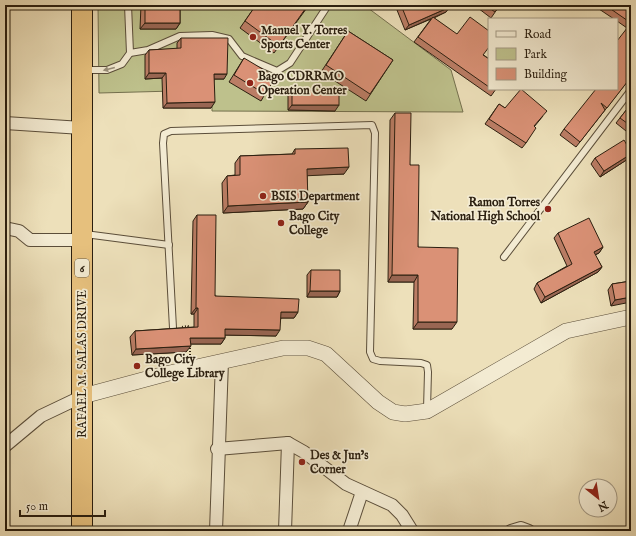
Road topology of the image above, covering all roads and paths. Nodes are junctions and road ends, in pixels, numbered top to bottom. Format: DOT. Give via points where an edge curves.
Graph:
graph roads {
  1 [pos="82,5"];
  2 [pos="128,5"];
  3 [pos="328,5"];
  4 [pos="130,53"];
  5 [pos="81,70"];
  6 [pos="631,90"];
  7 [pos="5,123"];
  8 [pos="82,128"];
  9 [pos="5,228"];
  10 [pos="81,236"];
  11 [pos="168,245"];
  12 [pos="504,257"];
  13 [pos="631,317"];
  14 [pos="173,328"];
  15 [pos="189,333"];
  16 [pos="189,340"];
  17 [pos="222,361"];
  18 [pos="191,368"];
  19 [pos="83,396"];
  20 [pos="427,411"];
  21 [pos="288,443"];
  22 [pos="5,446"];
  23 [pos="217,449"];
  24 [pos="362,492"];
  25 [pos="82,531"];
  26 [pos="216,531"];
  27 [pos="285,531"];
  28 [pos="349,531"];
  29 [pos="412,531"];
  30 [pos="511,531"];
  31 [pos="529,531"];
  1 -- 5 [label="highway, RAFAEL M. SALAS DRIVE / 6"];
  2 -- 4 [label="lane"];
  3 -- 4 [label="lane" via="290,63 277,71 242,56 229,39 212,35 180,36 148,50"];
  4 -- 5 [label="lane, one-way" via="122,64 107,70"];
  5 -- 8 [label="highway, RAFAEL M. SALAS DRIVE / 6"];
  6 -- 12 [label="lane"];
  7 -- 8 [label="street"];
  8 -- 10 [label="highway, RAFAEL M. SALAS DRIVE / 6"];
  9 -- 10 [label="street" via="19,231 30,240"];
  10 -- 11 [label="lane"];
  10 -- 19 [label="highway, RAFAEL M. SALAS DRIVE / 6"];
  11 -- 14 [label="lane"];
  11 -- 20 [label="lane" via="162,143 164,134 171,131 372,125 375,133 370,352 373,359 380,361 427,365"];
  13 -- 20 [label="street" via="566,331"];
  14 -- 15 [label="path" via="188,326"];
  16 -- 18 [label="path"];
  17 -- 18 [label="street"];
  17 -- 20 [label="street" via="283,348 308,348 326,354 378,402 393,412 405,414"];
  17 -- 23 [label="street"];
  18 -- 19 [label="street"];
  19 -- 22 [label="street" via="41,416"];
  19 -- 25 [label="highway, RAFAEL M. SALAS DRIVE / 6"];
  21 -- 23 [label="street"];
  21 -- 24 [label="street" via="346,484"];
  21 -- 27 [label="street"];
  23 -- 26 [label="street"];
  24 -- 28 [label="street"];
  24 -- 29 [label="street" via="392,505"];
  30 -- 31 [label="street" via="522,528"];
}
